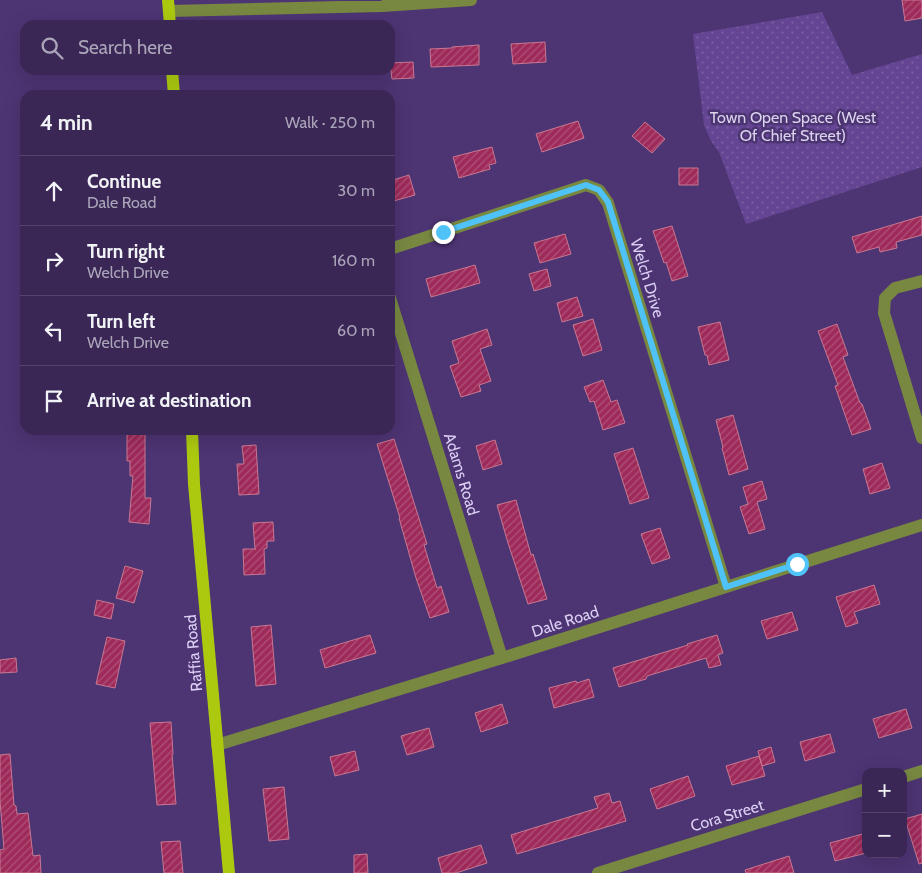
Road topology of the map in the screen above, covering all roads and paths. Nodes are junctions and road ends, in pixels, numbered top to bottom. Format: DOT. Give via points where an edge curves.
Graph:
graph roads {
  1 [pos="471,0"];
  2 [pos="169,5"];
  3 [pos="170,20"];
  4 [pos="172,75"];
  5 [pos="174,90"];
  6 [pos="395,247"];
  7 [pos="922,280"];
  8 [pos="395,314"];
  9 [pos="192,435"];
  10 [pos="922,438"];
  11 [pos="922,525"];
  12 [pos="726,587"];
  13 [pos="502,658"];
  14 [pos="217,745"];
  15 [pos="922,771"];
  16 [pos="907,776"];
  17 [pos="862,790"];
  18 [pos="229,873"];
  19 [pos="598,873"];
  1 -- 2 [label="street" via="382,6"];
  2 -- 3 [label="main road"];
  4 -- 5 [label="main road"];
  6 -- 12 [label="street, Welch Drive" via="586,185 599,190 608,202"];
  7 -- 10 [label="street" via="895,288 885,298 884,313"];
  8 -- 13 [label="street, Adams Road"];
  9 -- 14 [label="main road, Raffia Road"];
  11 -- 12 [label="street, Dale Road"];
  12 -- 13 [label="street, Dale Road"];
  13 -- 14 [label="street, Dale Road"];
  14 -- 18 [label="main road, Raffia Road"];
  15 -- 16 [label="street"];
  17 -- 19 [label="street, Cora Street"];
}
